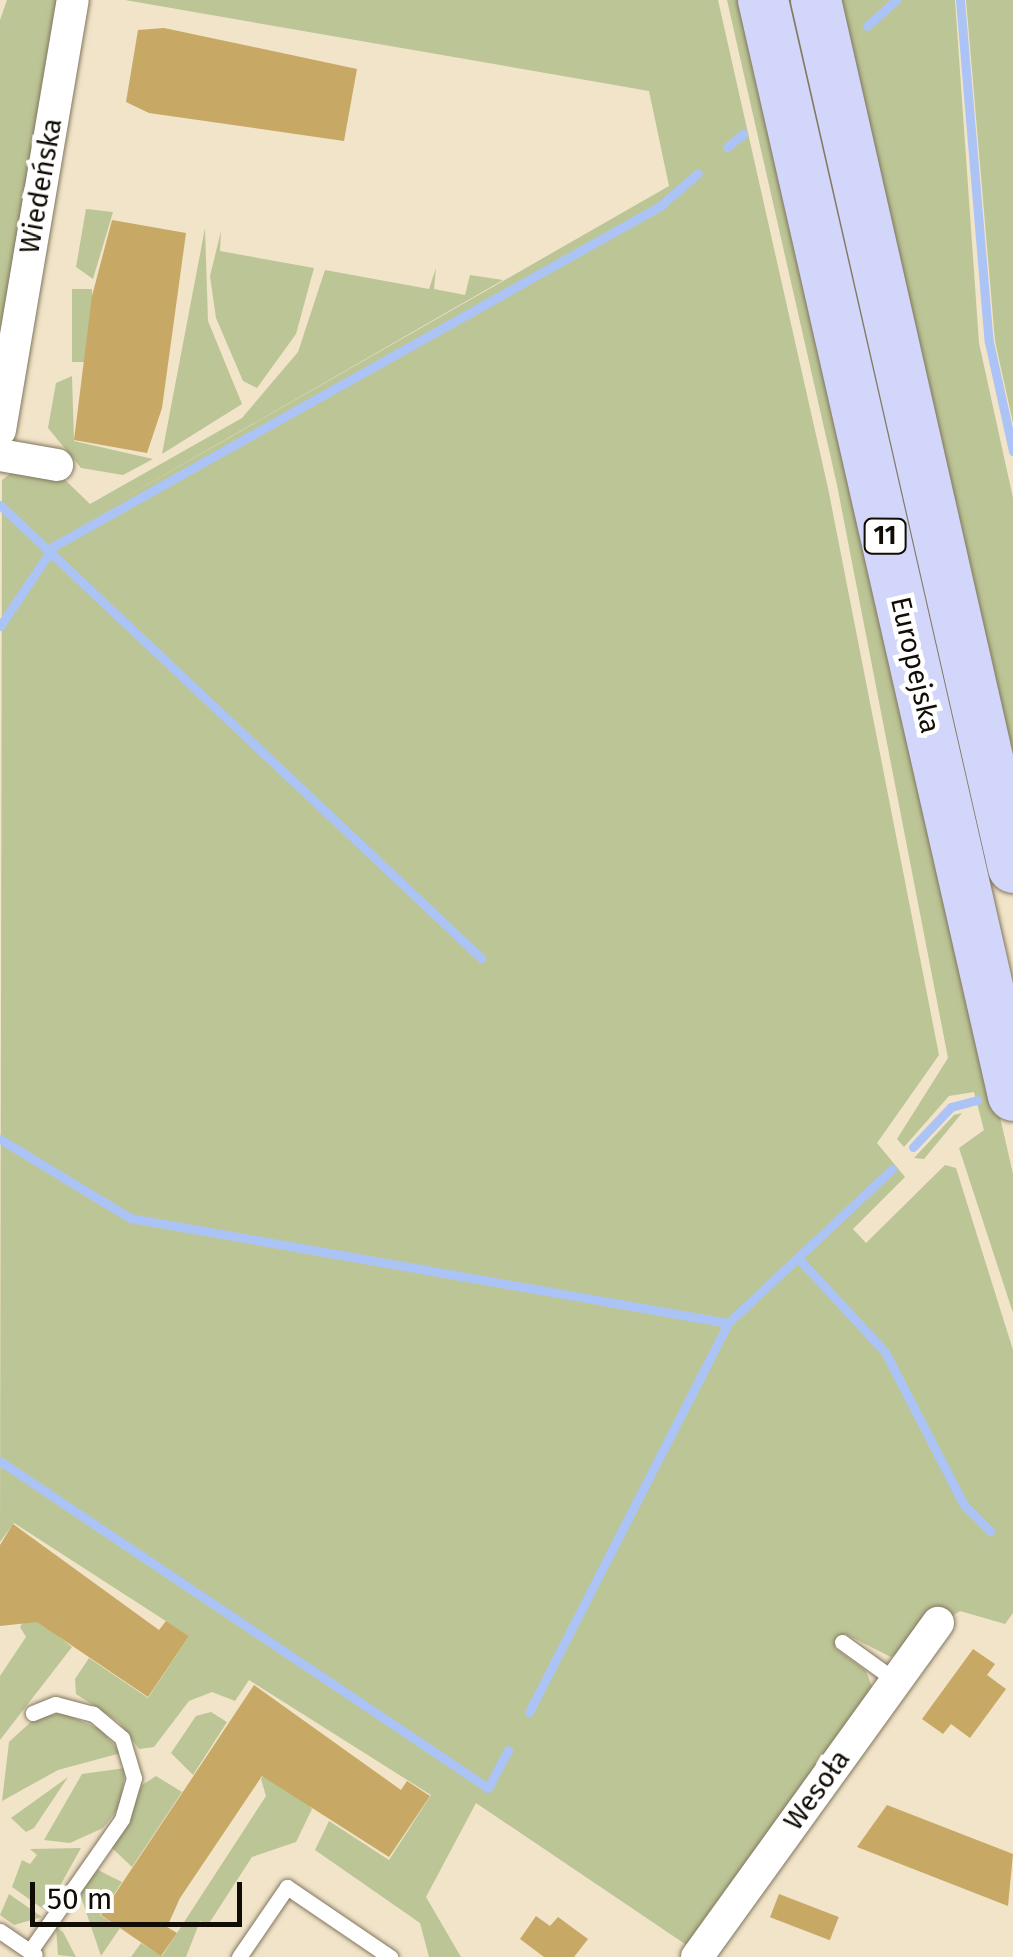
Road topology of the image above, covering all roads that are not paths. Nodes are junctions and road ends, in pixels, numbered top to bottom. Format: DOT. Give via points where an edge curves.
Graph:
graph roads {
  1 [pos="73,0"];
  2 [pos="763,0"];
  3 [pos="816,0"];
  4 [pos="0,430"];
  5 [pos="0,455"];
  6 [pos="58,464"];
  7 [pos="1013,868"];
  8 [pos="1013,1096"];
  9 [pos="938,1624"];
  10 [pos="842,1642"];
  11 [pos="896,1681"];
  12 [pos="33,1714"];
  13 [pos="0,1931"];
  14 [pos="29,1954"];
  15 [pos="239,1957"];
  16 [pos="390,1957"];
  17 [pos="696,1957"];
  1 -- 4 [label="street, Wiedeńska"];
  2 -- 8 [label="main road, Europejska / 11"];
  3 -- 7 [label="main road, Europejska / 11"];
  5 -- 6 [label="street"];
  9 -- 11 [label="street, Wesoła"];
  10 -- 11 [label="lane"];
  11 -- 17 [label="street, Wesoła"];
  12 -- 14 [label="lane" via="55,1704 94,1714 122,1738 134,1778 122,1820"];
  13 -- 14 [label="lane"];
  15 -- 16 [label="lane" via="286,1886"];
}
